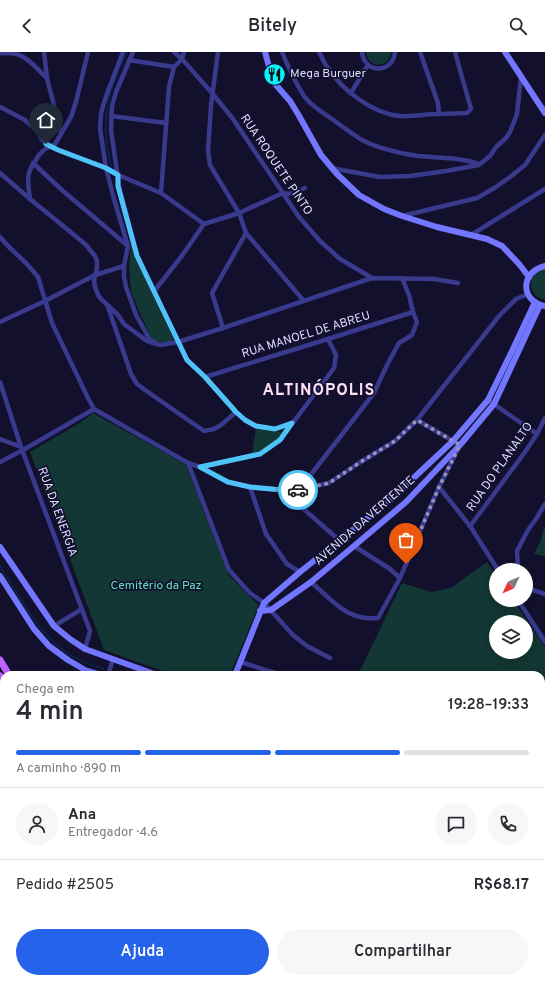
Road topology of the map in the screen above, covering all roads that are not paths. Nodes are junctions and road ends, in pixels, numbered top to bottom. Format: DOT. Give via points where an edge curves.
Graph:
graph roads {
  1 [pos="44,52"];
  2 [pos="88,52"];
  3 [pos="123,52"];
  4 [pos="133,52"];
  5 [pos="174,52"];
  6 [pos="184,52"];
  7 [pos="218,52"];
  8 [pos="265,52"];
  9 [pos="282,52"];
  10 [pos="319,52"];
  11 [pos="362,52"];
  12 [pos="395,52"];
  13 [pos="420,52"];
  14 [pos="455,52"];
  15 [pos="505,52"];
  16 [pos="0,53"];
  17 [pos="182,59"];
  18 [pos="129,60"];
  19 [pos="368,65"];
  20 [pos="174,67"];
  21 [pos="521,77"];
  22 [pos="47,78"];
  23 [pos="212,93"];
  24 [pos="350,93"];
  25 [pos="0,107"];
  26 [pos="439,114"];
  27 [pos="545,114"];
  28 [pos="111,116"];
  29 [pos="166,123"];
  30 [pos="61,133"];
  31 [pos="545,135"];
  32 [pos="51,147"];
  33 [pos="33,164"];
  34 [pos="479,164"];
  35 [pos="106,168"];
  36 [pos="332,168"];
  37 [pos="0,172"];
  38 [pos="118,175"];
  39 [pos="305,188"];
  40 [pos="545,190"];
  41 [pos="161,193"];
  42 [pos="283,193"];
  43 [pos="30,199"];
  44 [pos="239,213"];
  45 [pos="402,216"];
  46 [pos="204,224"];
  47 [pos="246,233"];
  48 [pos="472,235"];
  49 [pos="0,237"];
  50 [pos="128,246"];
  51 [pos="124,266"];
  52 [pos="545,266"];
  53 [pos="95,275"];
  54 [pos="529,277"];
  55 [pos="372,278"];
  56 [pos="402,278"];
  57 [pos="458,283"];
  58 [pos="155,290"];
  59 [pos="528,294"];
  60 [pos="45,301"];
  61 [pos="304,301"];
  62 [pos="540,304"];
  63 [pos="108,305"];
  64 [pos="413,312"];
  65 [pos="0,322"];
  66 [pos="223,328"];
  67 [pos="328,339"];
  68 [pos="178,342"];
  69 [pos="160,345"];
  70 [pos="205,377"];
  71 [pos="0,382"];
  72 [pos="488,400"];
  73 [pos="494,404"];
  74 [pos="94,409"];
  75 [pos="236,412"];
  76 [pos="545,418"];
  77 [pos="417,420"];
  78 [pos="292,423"];
  79 [pos="537,434"];
  80 [pos="0,439"];
  81 [pos="453,441"];
  82 [pos="460,445"];
  83 [pos="22,448"];
  84 [pos="0,461"];
  85 [pos="188,463"];
  86 [pos="200,467"];
  87 [pos="250,487"];
  88 [pos="439,487"];
  89 [pos="282,490"];
  90 [pos="299,490"];
  91 [pos="545,504"];
  92 [pos="470,526"];
  93 [pos="339,540"];
  94 [pos="354,546"];
  95 [pos="0,547"];
  96 [pos="494,563"];
  97 [pos="517,563"];
  98 [pos="300,572"];
  99 [pos="0,576"];
  100 [pos="400,578"];
  101 [pos="311,582"];
  102 [pos="533,589"];
  103 [pos="545,594"];
  104 [pos="264,603"];
  105 [pos="522,607"];
  106 [pos="82,609"];
  107 [pos="271,610"];
  108 [pos="260,612"];
  109 [pos="54,626"];
  110 [pos="545,642"];
  111 [pos="85,649"];
  112 [pos="330,658"];
  113 [pos="113,659"];
  114 [pos="0,660"];
  115 [pos="240,662"];
  116 [pos="7,671"];
  117 [pos="88,671"];
  118 [pos="109,671"];
  119 [pos="146,671"];
  120 [pos="237,671"];
  121 [pos="269,671"];
  1 -- 22 [label="street"];
  2 -- 30 [label="street" via="71,117"];
  3 -- 35 [label="street" via="101,114 100,128"];
  4 -- 18 [label="street"];
  5 -- 17 [label="street, RUA ROQUETE PINTO"];
  6 -- 17 [label="street"];
  7 -- 23 [label="street"];
  8 -- 36 [label="street" via="276,84 290,101 321,155"];
  9 -- 34 [label="street" via="309,102 361,139 376,146 418,156 452,158"];
  10 -- 24 [label="street" via="327,67"];
  11 -- 19 [label="street"];
  12 -- 19 [label="street" via="388,66 378,69"];
  13 -- 26 [label="street" via="438,103"];
  14 -- 26 [label="street" via="471,109 467,113"];
  15 -- 21 [label="street"];
  16 -- 22 [label="street" via="23,57"];
  17 -- 20 [label="street"];
  17 -- 23 [label="street, RUA ROQUETE PINTO"];
  18 -- 20 [label="street"];
  18 -- 28 [label="street" via="116,92"];
  19 -- 24 [label="street"];
  20 -- 29 [label="street" via="169,87"];
  21 -- 27 [label="street"];
  21 -- 34 [label="street" via="517,114 510,132 490,156"];
  22 -- 30 [label="street"];
  23 -- 42 [label="street, RUA ROQUETE PINTO" via="243,132"];
  23 -- 44 [label="street" via="208,151 210,165"];
  24 -- 26 [label="street" via="379,111 398,116"];
  25 -- 32 [label="street" via="25,120"];
  28 -- 29 [label="street"];
  28 -- 38 [label="street" via="110,130"];
  29 -- 41 [label="street"];
  30 -- 32 [label="street"];
  31 -- 45 [label="street" via="524,165 477,198"];
  32 -- 33 [label="street" via="40,153"];
  32 -- 35 [label="street"];
  33 -- 43 [label="street" via="28,173"];
  33 -- 50 [label="street"];
  34 -- 36 [label="street" via="410,176 380,177"];
  35 -- 38 [label="street"];
  35 -- 50 [label="street"];
  36 -- 45 [label="street" via="359,195"];
  37 -- 43 [label="street"];
  38 -- 41 [label="street"];
  38 -- 58 [label="street" via="118,186 137,256"];
  39 -- 42 [label="street" via="290,194"];
  40 -- 48 [label="street"];
  41 -- 46 [label="street"];
  42 -- 44 [label="street"];
  42 -- 55 [label="street, RUA ROQUETE PINTO" via="320,241 340,259"];
  43 -- 53 [label="street" via="90,249 98,264"];
  44 -- 46 [label="street"];
  44 -- 47 [label="street"];
  45 -- 48 [label="street"];
  46 -- 58 [label="street"];
  47 -- 61 [label="street"];
  47 -- 66 [label="street" via="212,293"];
  48 -- 54 [label="street" via="502,246"];
  49 -- 60 [label="street" via="34,271"];
  50 -- 51 [label="street"];
  51 -- 53 [label="street"];
  51 -- 69 [label="street" via="126,287 136,315 150,340"];
  52 -- 54 [label="street" via="538,268"];
  53 -- 60 [label="street"];
  53 -- 63 [label="street" via="96,292"];
  54 -- 59 [label="street"];
  55 -- 56 [label="street"];
  55 -- 61 [label="street"];
  56 -- 57 [label="street"];
  56 -- 64 [label="street"];
  58 -- 68 [label="street"];
  59 -- 62 [label="street"];
  59 -- 77 [label="street" via="516,299 499,316"];
  60 -- 65 [label="street"];
  60 -- 74 [label="street" via="52,323"];
  61 -- 66 [label="street"];
  62 -- 72 [label="street, AVENIDA DA VERTENTE" via="512,351"];
  62 -- 73 [label="street, AVENIDA DA VERTENTE"];
  63 -- 69 [label="street" via="124,324 147,341"];
  63 -- 75 [label="street" via="131,374 137,384 204,431 221,425"];
  64 -- 67 [label="street, RUA MANOEL DE ABREU"];
  64 -- 90 [label="street" via="418,322 412,335 399,343 374,393"];
  66 -- 68 [label="street"];
  67 -- 70 [label="street, RUA MANOEL DE ABREU"];
  67 -- 78 [label="street" via="336,354 334,368"];
  68 -- 69 [label="street"];
  68 -- 70 [label="street" via="187,360"];
  70 -- 75 [label="street"];
  71 -- 83 [label="street, RUA DA ENERGIA"];
  72 -- 73 [label="street"];
  72 -- 81 [label="street, AVENIDA DA VERTENTE"];
  73 -- 79 [label="street"];
  73 -- 82 [label="street, AVENIDA DA VERTENTE"];
  74 -- 83 [label="street"];
  74 -- 85 [label="street"];
  75 -- 78 [label="street" via="256,426 275,429"];
  76 -- 79 [label="street, RUA DO PLANALTO"];
  77 -- 81 [label="street"];
  77 -- 90 [label="street" via="395,441 329,483"];
  78 -- 86 [label="street" via="280,440 260,454"];
  79 -- 92 [label="street, RUA DO PLANALTO"];
  80 -- 83 [label="street"];
  81 -- 82 [label="street"];
  81 -- 93 [label="street, AVENIDA DA VERTENTE" via="389,501"];
  82 -- 88 [label="street"];
  82 -- 94 [label="street, AVENIDA DA VERTENTE" via="406,502"];
  83 -- 84 [label="street"];
  83 -- 106 [label="street, RUA DA ENERGIA"];
  85 -- 86 [label="street"];
  85 -- 104 [label="street" via="229,570 250,593"];
  86 -- 87 [label="street" via="228,482"];
  87 -- 89 [label="street"];
  87 -- 98 [label="street" via="266,534 286,564"];
  88 -- 92 [label="street"];
  88 -- 100 [label="street"];
  89 -- 90 [label="street"];
  89 -- 93 [label="street"];
  91 -- 97 [label="street" via="518,551"];
  92 -- 96 [label="street"];
  93 -- 98 [label="street, AVENIDA DA VERTENTE"];
  94 -- 100 [label="street"];
  94 -- 101 [label="street, AVENIDA DA VERTENTE"];
  95 -- 109 [label="street"];
  98 -- 104 [label="street, AVENIDA DA VERTENTE"];
  99 -- 117 [label="street" via="48,646"];
  100 -- 101 [label="street" via="378,618 371,619 345,611"];
  101 -- 107 [label="street, AVENIDA DA VERTENTE"];
  102 -- 103 [label="street"];
  104 -- 107 [label="street"];
  104 -- 108 [label="street, AVENIDA DA VERTENTE"];
  105 -- 110 [label="street"];
  106 -- 109 [label="street"];
  106 -- 111 [label="street, RUA DA ENERGIA" via="90,631"];
  107 -- 108 [label="street, AVENIDA DA VERTENTE"];
  107 -- 112 [label="street" via="298,639"];
  108 -- 115 [label="street, AVENIDA DA VERTENTE"];
  109 -- 111 [label="street"];
  111 -- 113 [label="street"];
  113 -- 118 [label="street"];
  113 -- 119 [label="street"];
  114 -- 116 [label="main road"];
  115 -- 120 [label="street, AVENIDA DA VERTENTE"];
  115 -- 121 [label="street"];
}
